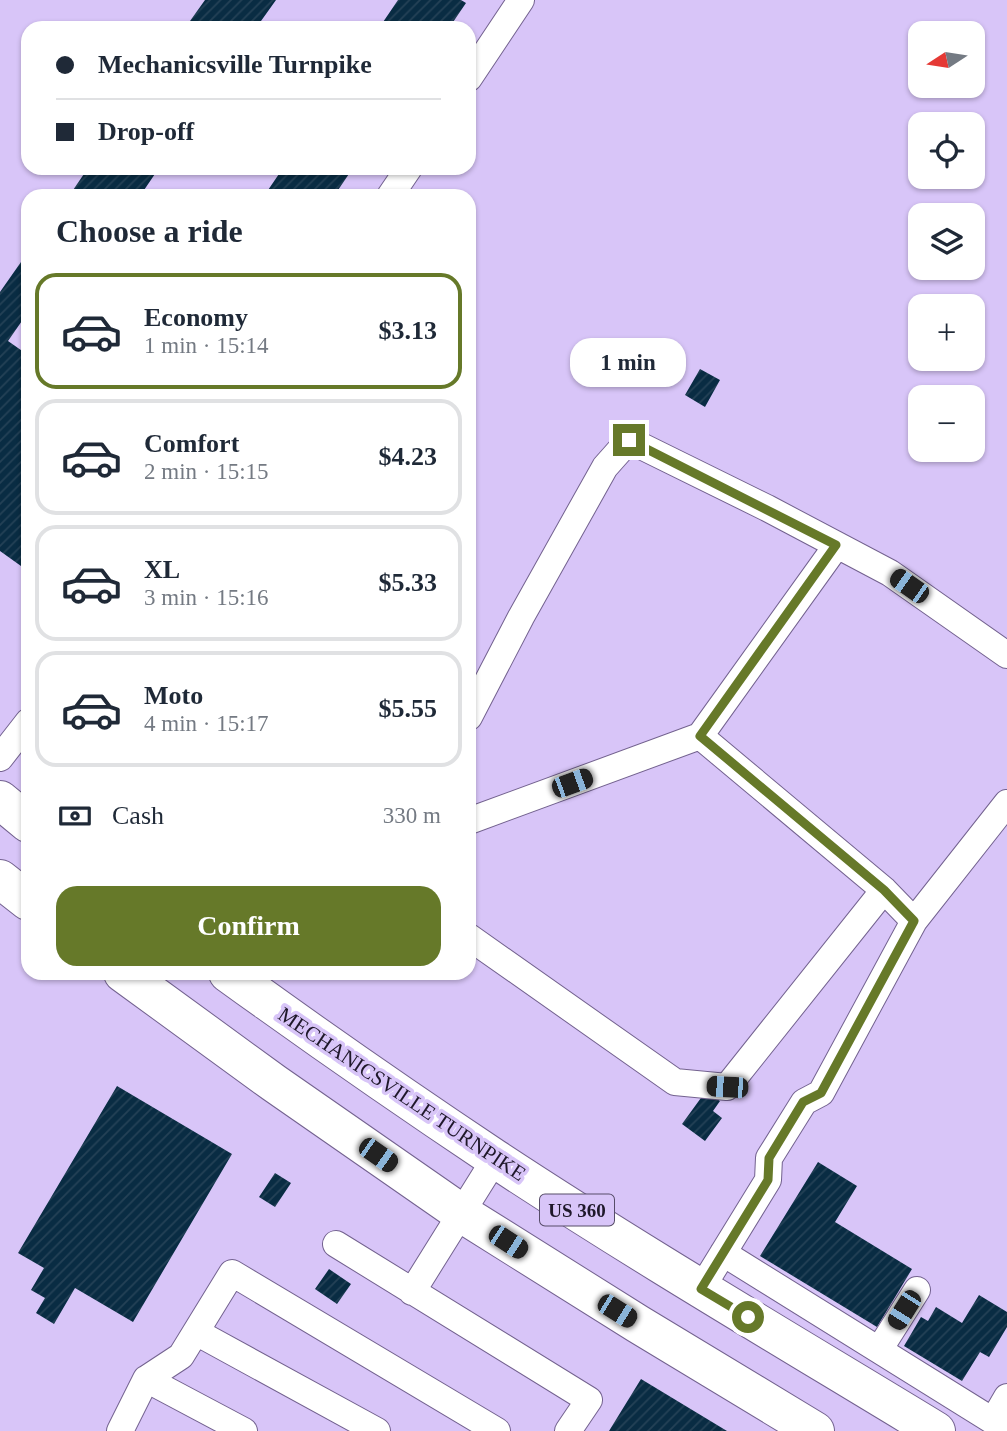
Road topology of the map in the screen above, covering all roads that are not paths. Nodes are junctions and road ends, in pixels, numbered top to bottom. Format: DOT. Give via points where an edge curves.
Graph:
graph roads {
  1 [pos="521,0"];
  2 [pos="476,68"];
  3 [pos="836,545"];
  4 [pos="1007,655"];
  5 [pos="476,704"];
  6 [pos="21,731"];
  7 [pos="700,736"];
  8 [pos="0,758"];
  9 [pos="0,800"];
  10 [pos="1007,803"];
  11 [pos="21,817"];
  12 [pos="476,818"];
  13 [pos="0,880"];
  14 [pos="884,890"];
  15 [pos="21,896"];
  16 [pos="914,921"];
  17 [pos="476,942"];
  18 [pos="133,980"];
  19 [pos="239,980"];
  20 [pos="495,1158"];
  21 [pos="461,1213"];
  22 [pos="336,1244"];
  23 [pos="723,1253"];
  24 [pos="701,1289"];
  25 [pos="916,1290"];
  26 [pos="412,1292"];
  27 [pos="196,1332"];
  28 [pos="879,1350"];
  29 [pos="146,1379"];
  30 [pos="1007,1397"];
  31 [pos="1000,1426"];
  32 [pos="120,1431"];
  33 [pos="244,1431"];
  34 [pos="377,1431"];
  35 [pos="497,1431"];
  36 [pos="568,1431"];
  37 [pos="815,1431"];
  38 [pos="936,1431"];
  1 -- 2 [label="lane"];
  3 -- 4 [label="lane" via="890,573"];
  3 -- 5 [label="lane" via="629,440 606,467"];
  3 -- 7 [label="lane"];
  6 -- 8 [label="lane"];
  7 -- 12 [label="lane"];
  7 -- 14 [label="lane"];
  9 -- 11 [label="highway"];
  10 -- 16 [label="lane"];
  13 -- 15 [label="highway"];
  14 -- 16 [label="lane"];
  14 -- 17 [label="lane" via="727,1087 675,1082"];
  16 -- 23 [label="lane" via="821,1093 803,1102 769,1158 768,1180"];
  18 -- 21 [label="highway"];
  19 -- 20 [label="highway, MECHANICSVILLE TURNPIKE / US 360"];
  20 -- 21 [label="lane"];
  20 -- 24 [label="highway, MECHANICSVILLE TURNPIKE / US 360"];
  21 -- 26 [label="lane"];
  21 -- 37 [label="highway"];
  22 -- 26 [label="lane"];
  23 -- 24 [label="lane"];
  23 -- 28 [label="lane"];
  24 -- 38 [label="highway, MECHANICSVILLE TURNPIKE / US 360"];
  25 -- 28 [label="lane"];
  26 -- 36 [label="lane" via="589,1400"];
  27 -- 29 [label="lane" via="181,1356"];
  27 -- 34 [label="lane"];
  27 -- 35 [label="lane" via="232,1273"];
  28 -- 31 [label="lane"];
  29 -- 32 [label="lane"];
  29 -- 33 [label="lane"];
  30 -- 31 [label="lane"];
}
